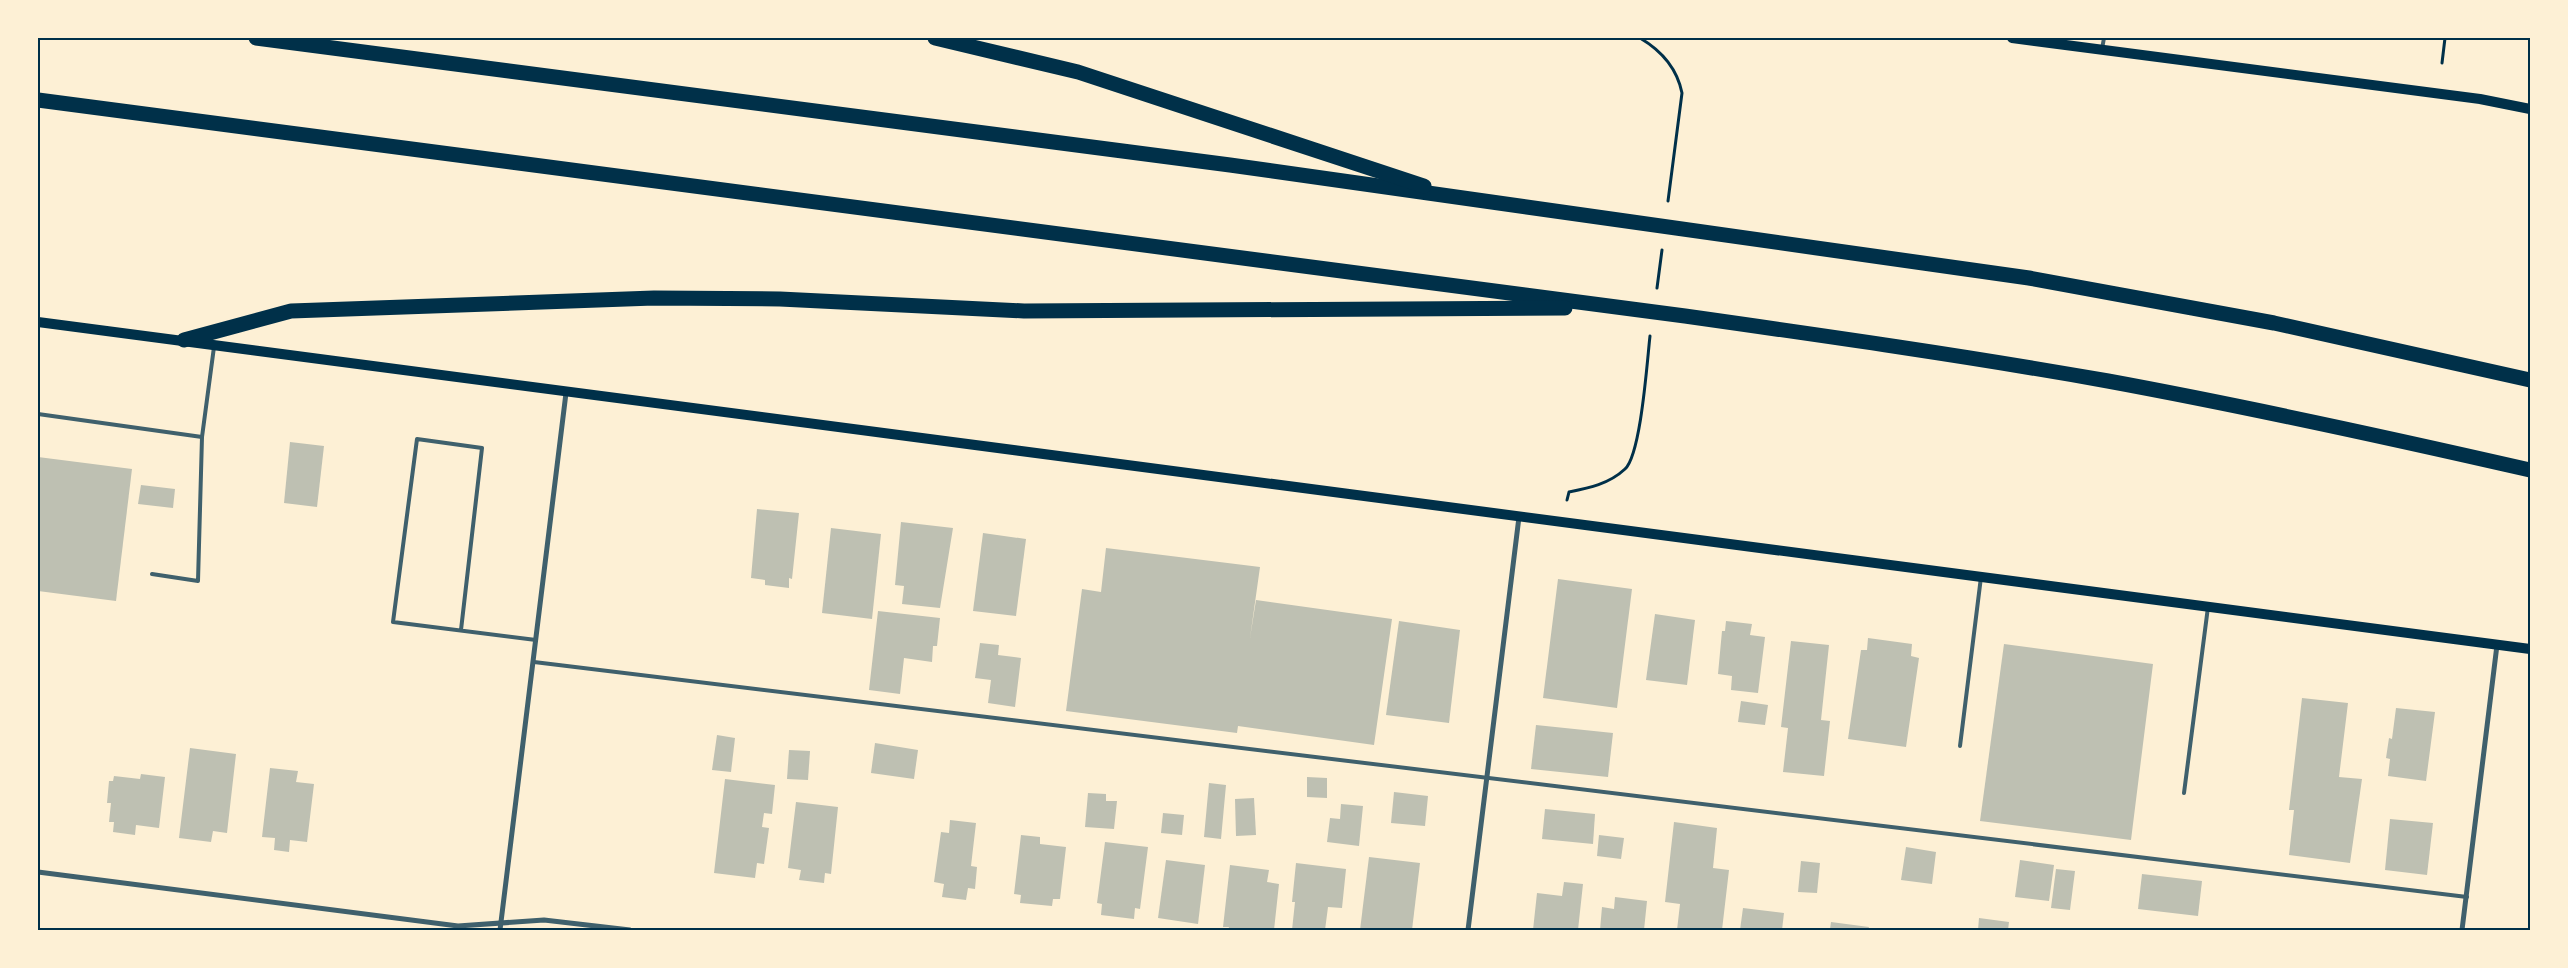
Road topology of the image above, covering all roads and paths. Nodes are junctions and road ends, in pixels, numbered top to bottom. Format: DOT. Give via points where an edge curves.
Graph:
graph roads {
  1 [pos="256,38"];
  2 [pos="935,38"];
  3 [pos="1640,38"];
  4 [pos="2012,38"];
  5 [pos="2104,38"];
  6 [pos="2445,38"];
  7 [pos="2102,50"];
  8 [pos="2442,63"];
  9 [pos="1682,93"];
  10 [pos="38,100"];
  11 [pos="2530,109"];
  12 [pos="1464,199"];
  13 [pos="1623,308"];
  14 [pos="38,322"];
  15 [pos="184,340"];
  16 [pos="214,344"];
  17 [pos="2530,380"];
  18 [pos="566,393"];
  19 [pos="38,414"];
  20 [pos="202,437"];
  21 [pos="2530,470"];
  22 [pos="1616,476"];
  23 [pos="1566,506"];
  24 [pos="1519,516"];
  25 [pos="152,574"];
  26 [pos="1980,577"];
  27 [pos="2208,607"];
  28 [pos="461,630"];
  29 [pos="536,640"];
  30 [pos="2497,645"];
  31 [pos="2530,649"];
  32 [pos="534,662"];
  33 [pos="1960,746"];
  34 [pos="1487,778"];
  35 [pos="2184,793"];
  36 [pos="38,872"];
  37 [pos="2466,897"];
  38 [pos="501,923"];
  39 [pos="500,930"];
  40 [pos="630,930"];
  41 [pos="1468,930"];
  42 [pos="2462,930"];
  1 -- 12 [label="highway" via="1230,165"];
  2 -- 12 [label="highway" via="1078,72"];
  3 -- 9 [label="path" via="1670,63 1679,78"];
  4 -- 7 [label="main road"];
  5 -- 7 [label="lane"];
  6 -- 8 [label="path"];
  7 -- 11 [label="main road" via="2470,98"];
  10 -- 13 [label="highway"];
  12 -- 17 [label="highway" via="2028,278 2274,322"];
  13 -- 15 [label="highway" via="1024,311 780,299 654,298 291,311"];
  13 -- 21 [label="highway" via="1893,346 2108,381 2328,424"];
  14 -- 15 [label="main road"];
  15 -- 16 [label="main road"];
  16 -- 18 [label="main road"];
  16 -- 20 [label="lane"];
  18 -- 24 [label="main road"];
  18 -- 29 [label="street"];
  19 -- 20 [label="lane"];
  20 -- 25 [label="lane" via="198,581"];
  22 -- 23 [label="path" via="1605,484 1569,492"];
  24 -- 26 [label="main road"];
  24 -- 34 [label="street"];
  26 -- 27 [label="main road"];
  26 -- 33 [label="lane"];
  27 -- 30 [label="main road"];
  27 -- 35 [label="lane"];
  28 -- 28 [label="lane" via="392,622 417,439 482,448"];
  28 -- 29 [label="lane"];
  29 -- 32 [label="street"];
  30 -- 31 [label="main road"];
  30 -- 37 [label="street"];
  32 -- 34 [label="lane"];
  32 -- 38 [label="street"];
  34 -- 37 [label="lane"];
  34 -- 41 [label="street"];
  36 -- 38 [label="street" via="458,926"];
  37 -- 42 [label="street"];
  38 -- 39 [label="street"];
  38 -- 40 [label="street" via="544,920"];
}
